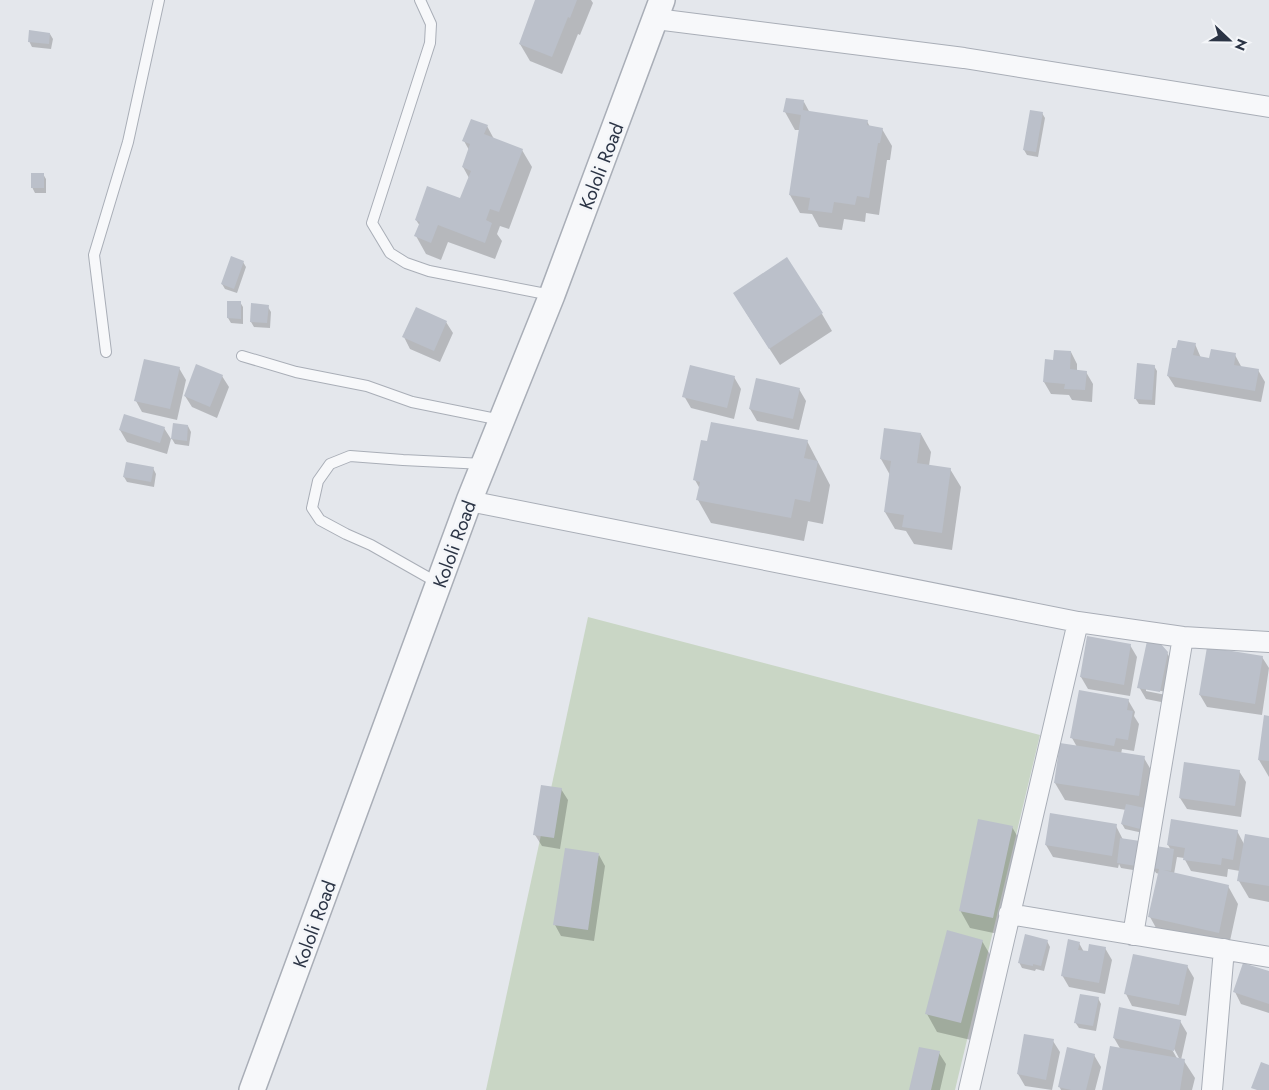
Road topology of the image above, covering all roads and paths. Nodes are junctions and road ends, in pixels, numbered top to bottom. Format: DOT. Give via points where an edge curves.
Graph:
graph roads {
  1 [pos="159,0"];
  2 [pos="420,0"];
  3 [pos="659,9"];
  4 [pos="1269,107"];
  5 [pos="552,295"];
  6 [pos="106,352"];
  7 [pos="242,356"];
  8 [pos="502,420"];
  9 [pos="484,464"];
  10 [pos="469,501"];
  11 [pos="439,584"];
  12 [pos="1078,622"];
  13 [pos="1183,637"];
  14 [pos="1269,642"];
  15 [pos="1009,914"];
  16 [pos="1133,935"];
  17 [pos="1224,949"];
  18 [pos="1269,957"];
  19 [pos="252,1090"];
  20 [pos="969,1090"];
  21 [pos="1212,1090"];
  1 -- 6 [label="lane" via="128,142 94,256"];
  2 -- 5 [label="lane" via="431,24 430,43 372,223 390,252 406,263 429,271"];
  3 -- 4 [label="street"];
  3 -- 5 [label="street, Kololi Road"];
  5 -- 8 [label="street, Kololi Road"];
  7 -- 8 [label="lane" via="296,372 367,386 412,402"];
  8 -- 9 [label="street, Kololi Road"];
  9 -- 10 [label="street, Kololi Road"];
  9 -- 11 [label="lane" via="350,456 330,464 318,481 312,508 320,520"];
  10 -- 11 [label="street, Kololi Road"];
  10 -- 12 [label="street"];
  11 -- 19 [label="street, Kololi Road"];
  12 -- 13 [label="street"];
  12 -- 15 [label="street"];
  13 -- 14 [label="street"];
  13 -- 16 [label="street"];
  15 -- 16 [label="street"];
  15 -- 20 [label="street"];
  16 -- 17 [label="street"];
  17 -- 18 [label="street"];
  17 -- 21 [label="street"];
}
